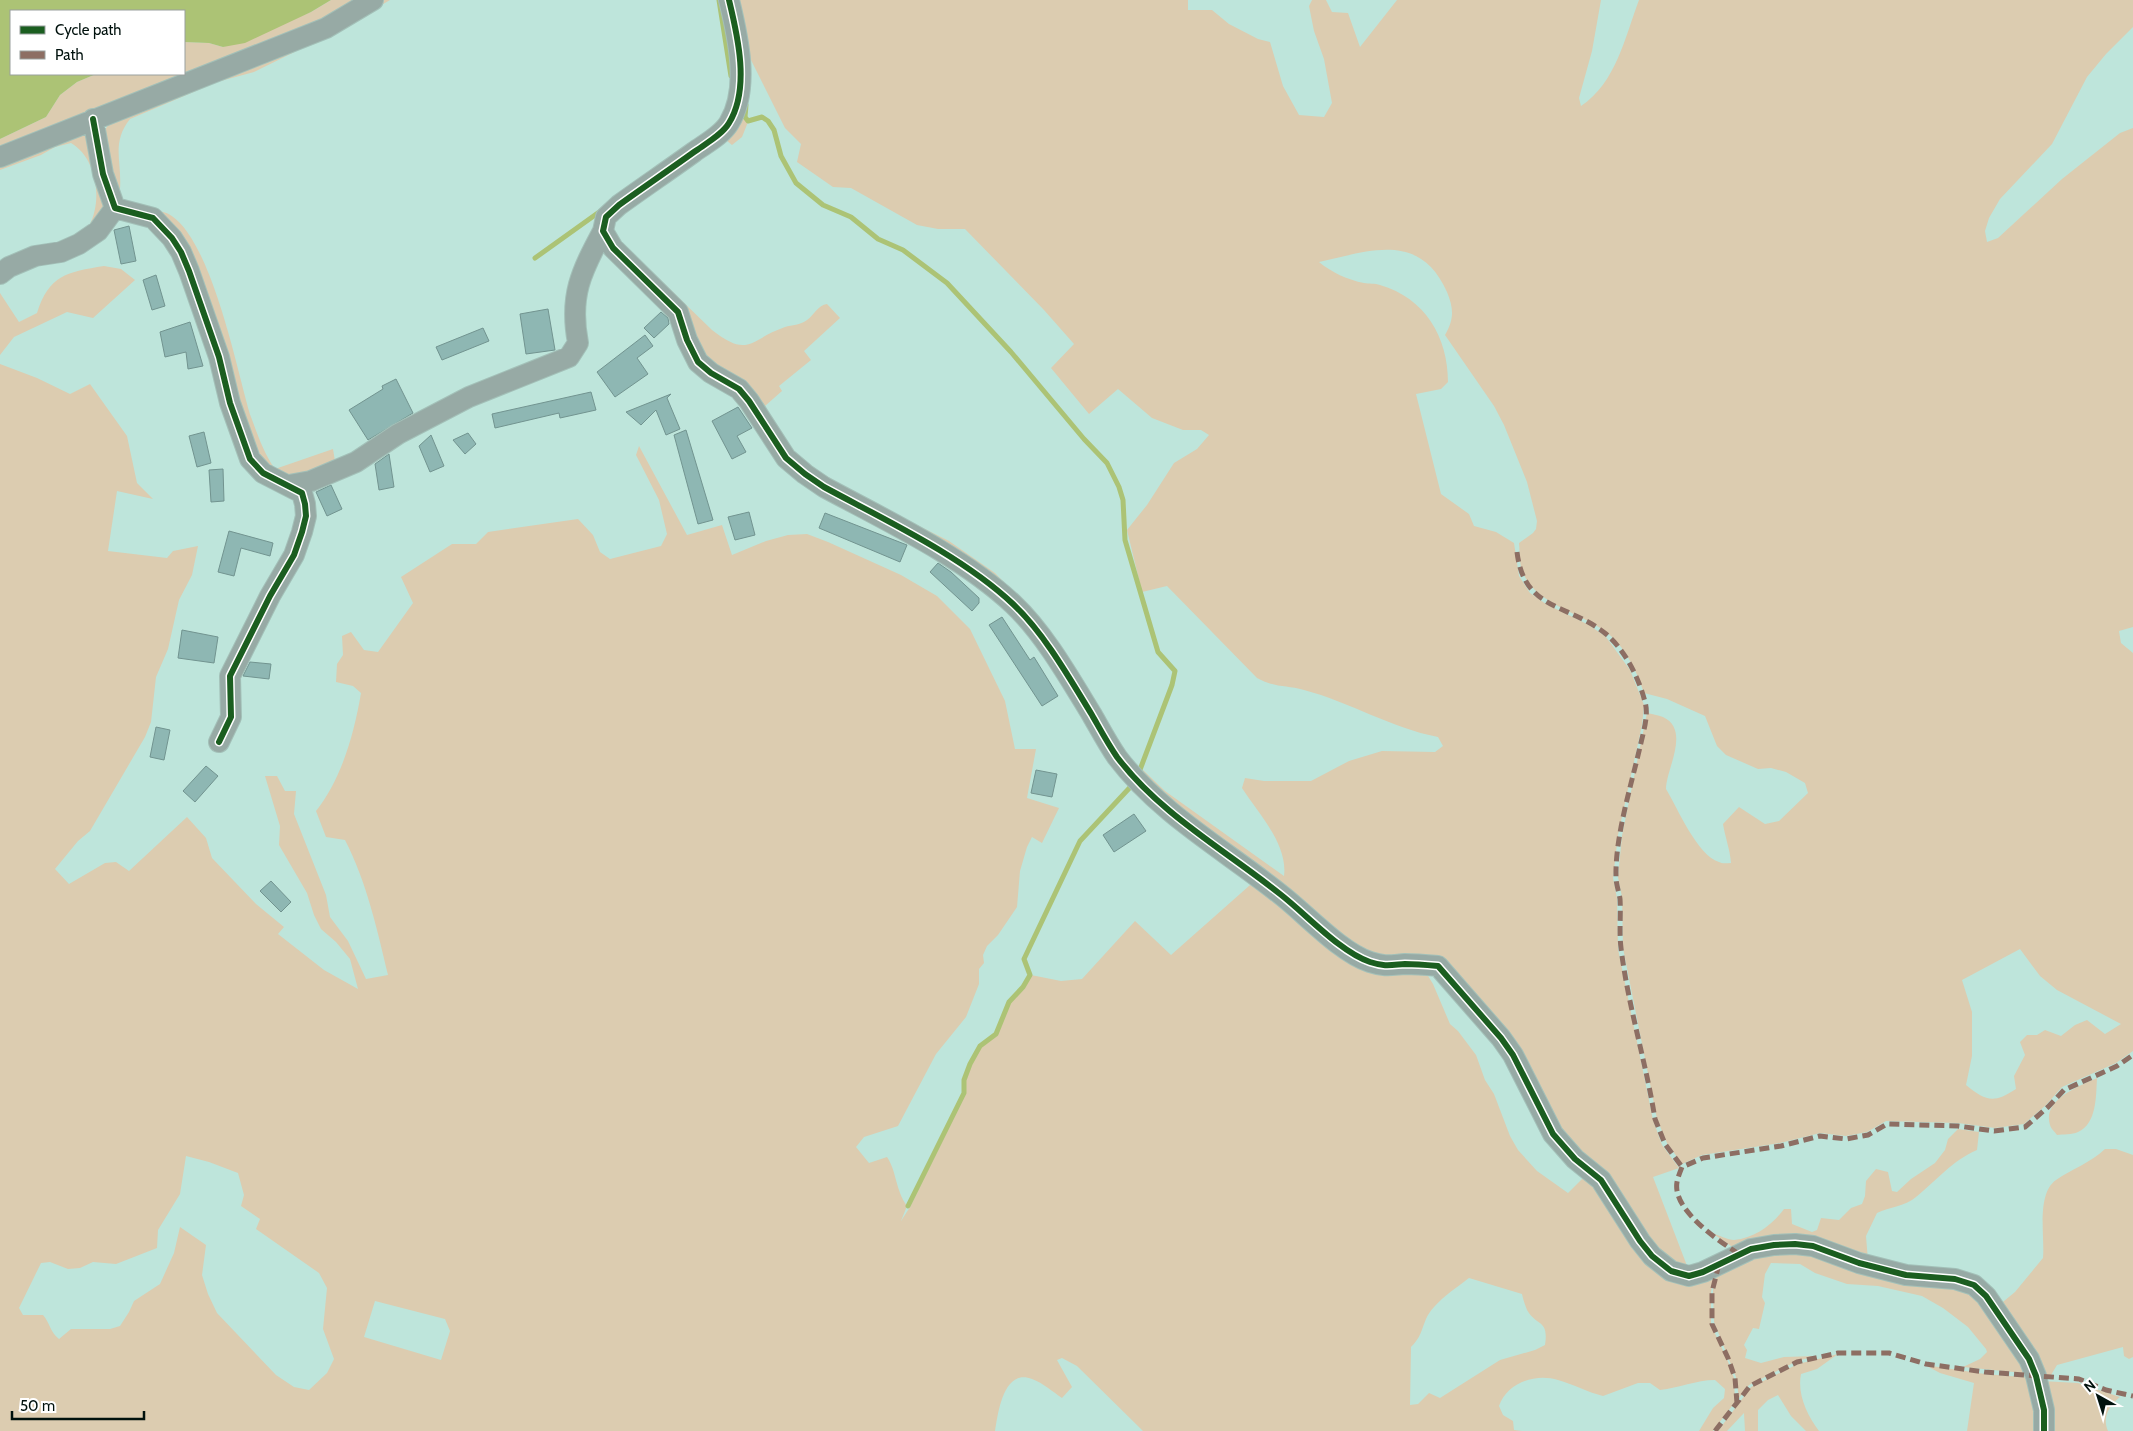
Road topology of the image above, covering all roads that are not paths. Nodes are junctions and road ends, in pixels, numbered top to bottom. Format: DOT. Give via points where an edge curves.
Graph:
graph roads {
  1 [pos="374,0"];
  2 [pos="729,0"];
  3 [pos="93,119"];
  4 [pos="0,157"];
  5 [pos="115,208"];
  6 [pos="603,231"];
  7 [pos="0,274"];
  8 [pos="289,485"];
  9 [pos="219,742"];
  10 [pos="2044,1431"];
  1 -- 3 [label="street" via="326,28"];
  2 -- 6 [label="street" via="740,76 736,111 728,126 619,205 606,217"];
  3 -- 4 [label="street"];
  3 -- 5 [label="street" via="103,174"];
  5 -- 7 [label="street" via="98,231 79,244 61,252 35,256"];
  5 -- 8 [label="street" via="153,218 181,252 219,357 230,403 250,459 263,473"];
  6 -- 8 [label="street" via="582,270 574,321 578,343 569,356 469,397 398,434 356,462 311,481"];
  6 -- 10 [label="street" via="613,248 678,312 698,362 739,389 786,458 824,487 952,559 1014,604 1050,650 1115,754 1136,781 1348,951 1368,962 1388,967 1405,964 1438,966 1501,1038 1553,1134 1575,1159 1601,1180 1640,1241 1671,1271 1689,1276 1751,1249 1795,1244 1813,1246 1859,1263 1906,1275 1955,1279 1974,1285 1986,1296 2029,1359 2044,1410"];
  8 -- 9 [label="street" via="302,493 306,516 302,532 294,555 230,676 231,718"];
}
